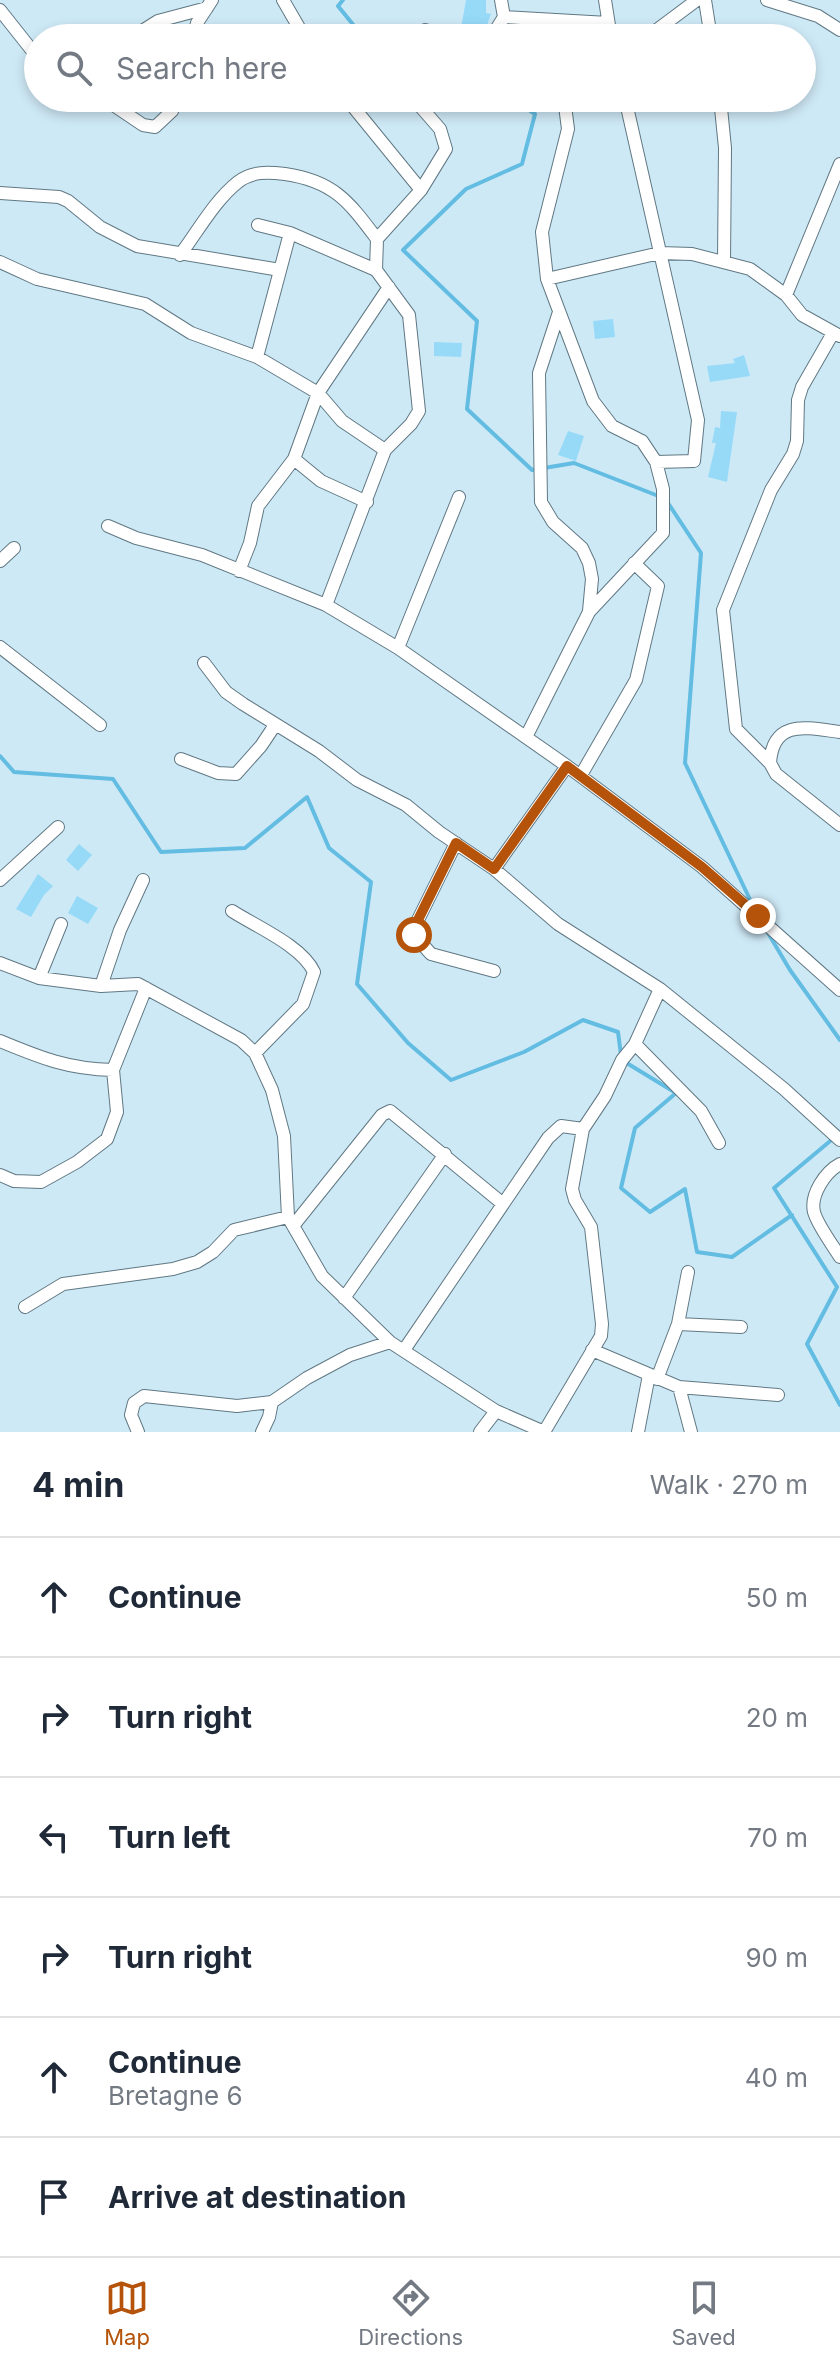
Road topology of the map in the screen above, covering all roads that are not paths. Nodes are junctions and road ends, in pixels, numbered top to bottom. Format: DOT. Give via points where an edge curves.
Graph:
graph roads {
  1 [pos="283,0"];
  2 [pos="501,0"];
  3 [pos="605,0"];
  4 [pos="697,0"];
  5 [pos="705,0"];
  6 [pos="767,0"];
  7 [pos="209,4"];
  8 [pos="0,10"];
  9 [pos="504,17"];
  10 [pos="555,20"];
  11 [pos="608,23"];
  12 [pos="153,24"];
  13 [pos="197,24"];
  14 [pos="297,24"];
  15 [pos="500,24"];
  16 [pos="555,24"];
  17 [pos="665,24"];
  18 [pos="709,24"];
  19 [pos="840,30"];
  20 [pos="24,40"];
  21 [pos="124,112"];
  22 [pos="171,112"];
  23 [pos="357,112"];
  24 [pos="425,112"];
  25 [pos="566,112"];
  26 [pos="628,112"];
  27 [pos="721,112"];
  28 [pos="840,164"];
  29 [pos="836,188"];
  30 [pos="421,190"];
  31 [pos="0,193"];
  32 [pos="258,225"];
  33 [pos="290,233"];
  34 [pos="377,239"];
  35 [pos="660,253"];
  36 [pos="180,255"];
  37 [pos="0,262"];
  38 [pos="724,262"];
  39 [pos="280,270"];
  40 [pos="376,270"];
  41 [pos="547,279"];
  42 [pos="389,287"];
  43 [pos="786,295"];
  44 [pos="559,312"];
  45 [pos="837,334"];
  46 [pos="257,357"];
  47 [pos="318,393"];
  48 [pos="385,450"];
  49 [pos="294,459"];
  50 [pos="656,462"];
  51 [pos="459,497"];
  52 [pos="367,502"];
  53 [pos="108,526"];
  54 [pos="14,548"];
  55 [pos="0,561"];
  56 [pos="634,563"];
  57 [pos="239,571"];
  58 [pos="326,605"];
  59 [pos="589,612"];
  60 [pos="0,647"];
  61 [pos="398,648"];
  62 [pos="204,663"];
  63 [pos="100,725"];
  64 [pos="275,725"];
  65 [pos="840,732"];
  66 [pos="526,737"];
  67 [pos="181,759"];
  68 [pos="770,763"];
  69 [pos="567,766"];
  70 [pos="581,775"];
  71 [pos="840,825"];
  72 [pos="58,827"];
  73 [pos="456,843"];
  74 [pos="494,869"];
  75 [pos="0,880"];
  76 [pos="143,880"];
  77 [pos="232,911"];
  78 [pos="61,924"];
  79 [pos="0,963"];
  80 [pos="494,971"];
  81 [pos="39,978"];
  82 [pos="101,986"];
  83 [pos="146,988"];
  84 [pos="660,989"];
  85 [pos="840,990"];
  86 [pos="0,1041"];
  87 [pos="635,1044"];
  88 [pos="255,1053"];
  89 [pos="113,1070"];
  90 [pos="583,1129"];
  91 [pos="840,1140"];
  92 [pos="719,1143"];
  93 [pos="445,1154"];
  94 [pos="840,1164"];
  95 [pos="0,1175"];
  96 [pos="503,1204"];
  97 [pos="291,1222"];
  98 [pos="840,1257"];
  99 [pos="688,1272"];
  100 [pos="344,1298"];
  101 [pos="25,1307"];
  102 [pos="678,1324"];
  103 [pos="741,1327"];
  104 [pos="390,1342"];
  105 [pos="404,1350"];
  106 [pos="592,1350"];
  107 [pos="653,1377"];
  108 [pos="679,1387"];
  109 [pos="778,1395"];
  110 [pos="272,1402"];
  111 [pos="496,1411"];
  112 [pos="138,1432"];
  113 [pos="262,1432"];
  114 [pos="480,1432"];
  115 [pos="544,1432"];
  116 [pos="638,1432"];
  117 [pos="691,1432"];
  1 -- 14 [label="street"];
  2 -- 9 [label="street"];
  3 -- 11 [label="street"];
  4 -- 17 [label="street"];
  5 -- 18 [label="street"];
  6 -- 19 [label="street" via="818,16"];
  7 -- 12 [label="street"];
  7 -- 13 [label="street"];
  8 -- 20 [label="street"];
  9 -- 10 [label="street"];
  9 -- 15 [label="street"];
  10 -- 11 [label="street"];
  10 -- 16 [label="street"];
  21 -- 22 [label="street" via="155,127"];
  23 -- 30 [label="street"];
  24 -- 30 [label="street" via="440,129 446,149"];
  25 -- 41 [label="street" via="568,129 542,232"];
  26 -- 35 [label="street"];
  27 -- 38 [label="street"];
  28 -- 29 [label="street"];
  29 -- 43 [label="street"];
  30 -- 34 [label="street"];
  31 -- 36 [label="street" via="59,197 122,239"];
  32 -- 33 [label="street"];
  33 -- 39 [label="street"];
  33 -- 40 [label="street"];
  34 -- 36 [label="street" via="328,185 307,177 252,174 225,195"];
  34 -- 40 [label="street"];
  35 -- 38 [label="street"];
  35 -- 41 [label="street"];
  35 -- 50 [label="street" via="698,420 694,461"];
  36 -- 39 [label="street"];
  37 -- 46 [label="street" via="37,279 145,304 191,333"];
  38 -- 43 [label="street" via="750,269"];
  39 -- 46 [label="street"];
  40 -- 42 [label="street"];
  41 -- 44 [label="street"];
  42 -- 47 [label="street"];
  42 -- 48 [label="street" via="409,315 419,411"];
  43 -- 45 [label="street" via="802,315"];
  44 -- 50 [label="street" via="593,401 612,426 642,441"];
  44 -- 59 [label="street" via="539,373 541,502 586,556 592,579"];
  45 -- 68 [label="street" via="802,387 793,454 771,490 723,610 736,729"];
  46 -- 47 [label="street"];
  47 -- 48 [label="street" via="342,421"];
  47 -- 49 [label="street"];
  48 -- 52 [label="street"];
  49 -- 52 [label="street" via="321,481"];
  49 -- 57 [label="street" via="258,506"];
  50 -- 56 [label="street" via="663,489 663,533"];
  51 -- 61 [label="street"];
  52 -- 58 [label="street"];
  53 -- 57 [label="street"];
  54 -- 55 [label="street"];
  56 -- 59 [label="street"];
  56 -- 70 [label="street" via="658,586 636,680"];
  57 -- 58 [label="street"];
  58 -- 61 [label="street"];
  59 -- 66 [label="street"];
  60 -- 63 [label="street"];
  61 -- 66 [label="street"];
  62 -- 64 [label="street" via="226,692"];
  64 -- 67 [label="street" via="236,774"];
  64 -- 73 [label="street" via="357,780 406,805"];
  65 -- 68 [label="street" via="790,729 775,743"];
  66 -- 69 [label="street"];
  68 -- 71 [label="street" via="776,774"];
  69 -- 70 [label="street"];
  69 -- 74 [label="street"];
  70 -- 85 [label="street" via="702,867"];
  72 -- 75 [label="street"];
  73 -- 74 [label="street"];
  73 -- 80 [label="street" via="414,935 431,954"];
  74 -- 84 [label="street" via="558,924"];
  76 -- 82 [label="street"];
  77 -- 88 [label="street" via="293,948 309,960 314,972 303,1004"];
  78 -- 81 [label="street"];
  79 -- 81 [label="street"];
  81 -- 82 [label="street"];
  82 -- 83 [label="street"];
  83 -- 88 [label="street"];
  83 -- 89 [label="street"];
  84 -- 87 [label="street"];
  84 -- 91 [label="street"];
  86 -- 89 [label="street" via="81,1069"];
  87 -- 90 [label="street"];
  87 -- 92 [label="street" via="701,1111"];
  88 -- 97 [label="street" via="284,1136"];
  89 -- 95 [label="street" via="117,1112 107,1139 41,1182"];
  90 -- 96 [label="street" via="561,1126 548,1138"];
  90 -- 106 [label="street" via="572,1189 591,1227 602,1324"];
  93 -- 96 [label="street"];
  93 -- 97 [label="street" via="395,1112 386,1112"];
  93 -- 100 [label="street"];
  94 -- 98 [label="street" via="817,1189 814,1212"];
  96 -- 105 [label="street"];
  97 -- 100 [label="street" via="322,1276"];
  97 -- 101 [label="street" via="234,1230 213,1252 173,1269 63,1284"];
  99 -- 102 [label="street"];
  100 -- 104 [label="street"];
  102 -- 103 [label="street"];
  102 -- 107 [label="street"];
  104 -- 105 [label="street"];
  104 -- 110 [label="street" via="350,1355"];
  105 -- 111 [label="street"];
  106 -- 107 [label="street"];
  106 -- 115 [label="street"];
  107 -- 108 [label="street"];
  107 -- 116 [label="street"];
  108 -- 109 [label="street"];
  108 -- 117 [label="street"];
  110 -- 112 [label="street" via="237,1406 144,1396 134,1403 131,1415"];
  110 -- 113 [label="street"];
  111 -- 114 [label="street"];
  111 -- 115 [label="street"];
}
